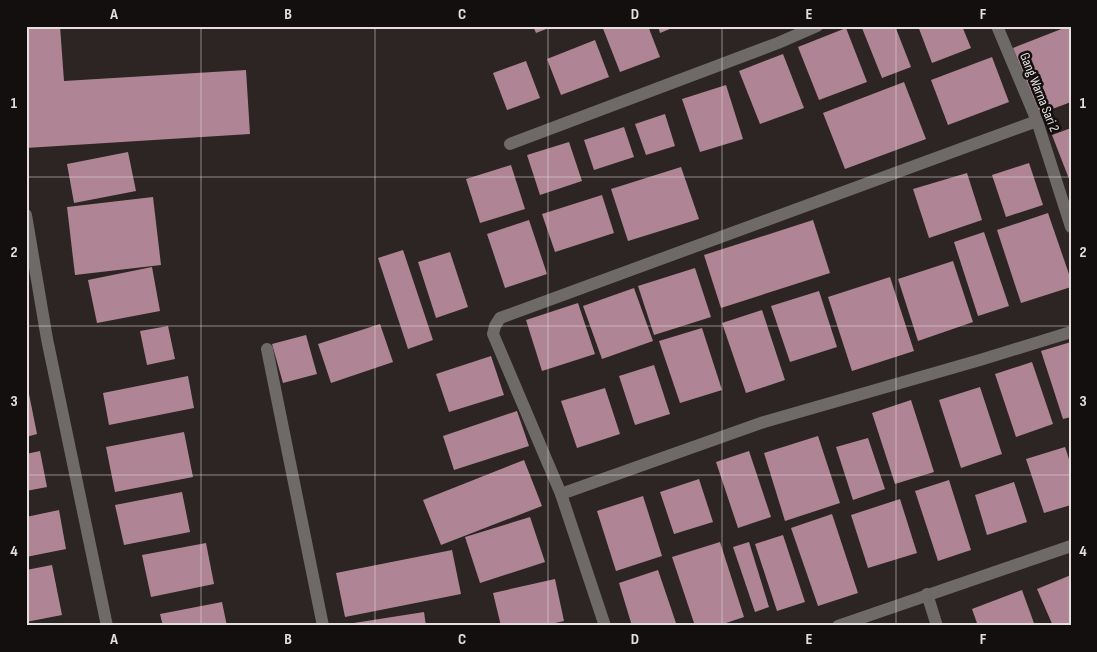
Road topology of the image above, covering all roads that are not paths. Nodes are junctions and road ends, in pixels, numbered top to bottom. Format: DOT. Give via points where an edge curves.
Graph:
graph roads {
  1 [pos="817,26"];
  2 [pos="997,26"];
  3 [pos="1037,121"];
  4 [pos="510,144"];
  5 [pos="26,215"];
  6 [pos="1071,228"];
  7 [pos="1071,332"];
  8 [pos="267,349"];
  9 [pos="561,494"];
  10 [pos="1071,546"];
  11 [pos="927,594"];
  12 [pos="108,626"];
  13 [pos="323,626"];
  14 [pos="605,626"];
  15 [pos="838,626"];
  16 [pos="936,626"];
  1 -- 4 [label="street" via="778,44"];
  2 -- 3 [label="street, Gang Warna Sari 2"];
  3 -- 6 [label="street, Gang Warna Sari 2"];
  3 -- 9 [label="street" via="500,318 492,334"];
  5 -- 12 [label="street" via="47,339"];
  7 -- 9 [label="street" via="764,422"];
  8 -- 13 [label="street"];
  9 -- 14 [label="street"];
  10 -- 11 [label="street"];
  11 -- 15 [label="street"];
  11 -- 16 [label="street"];
}
